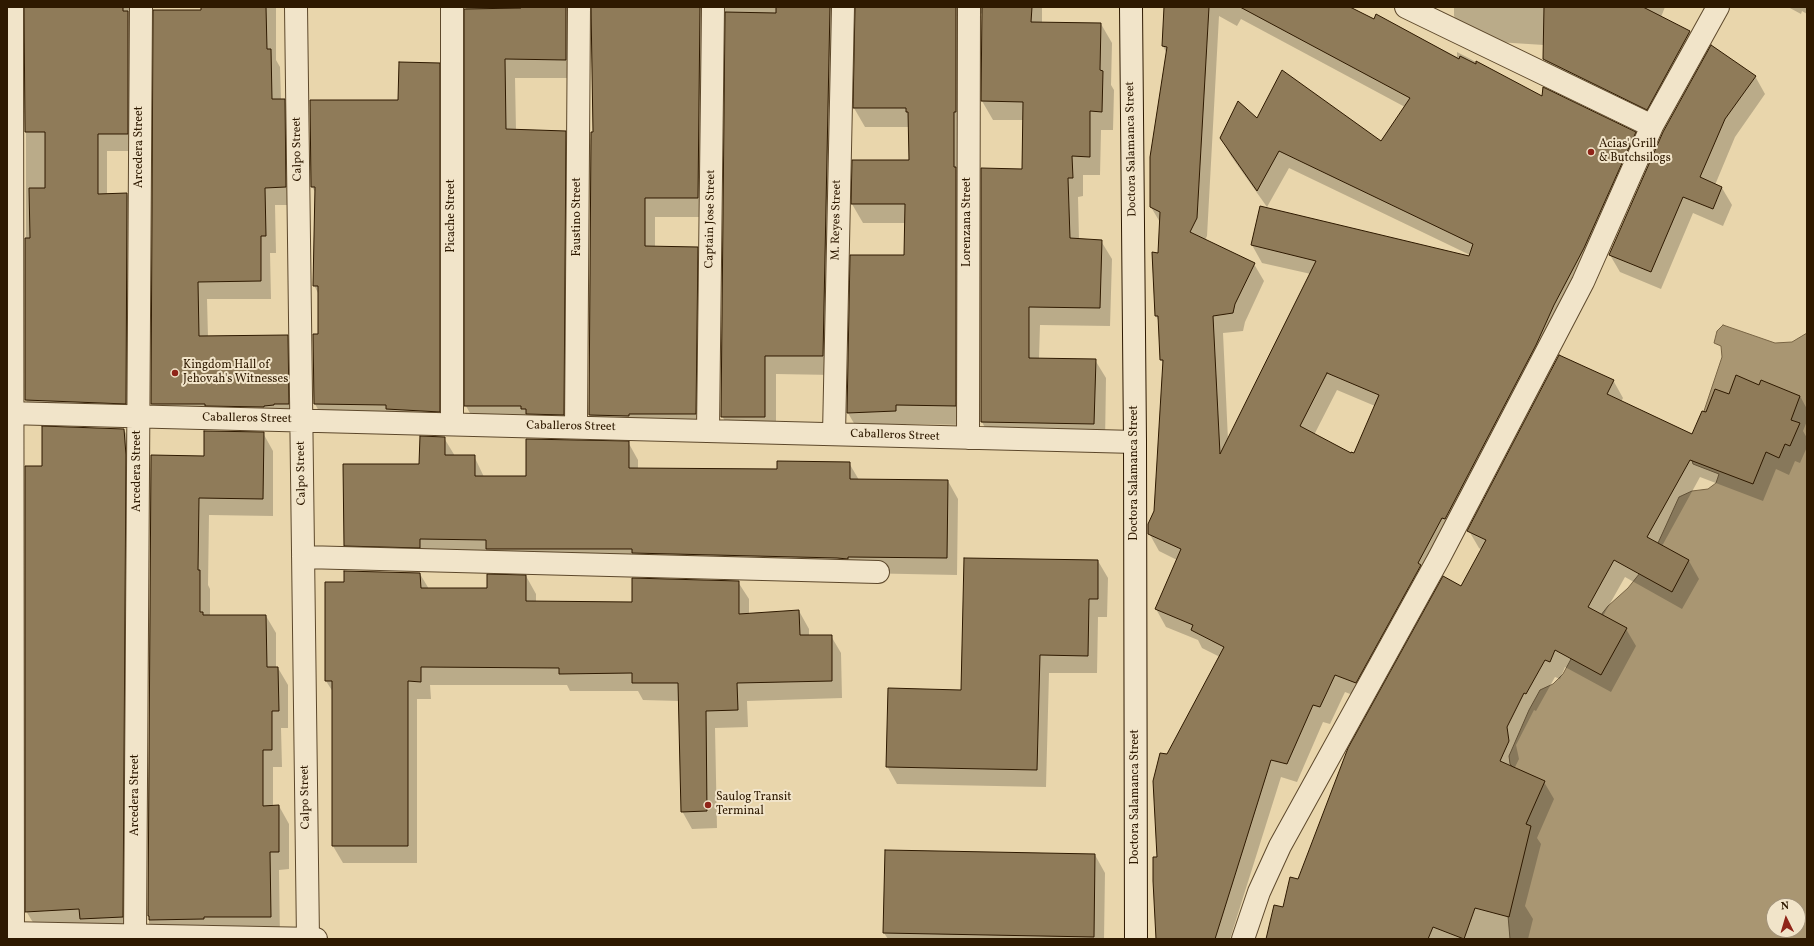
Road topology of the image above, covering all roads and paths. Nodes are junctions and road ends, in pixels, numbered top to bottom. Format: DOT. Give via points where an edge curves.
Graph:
graph roads {
  1 [pos="12,7"];
  2 [pos="141,7"];
  3 [pos="296,7"];
  4 [pos="452,7"];
  5 [pos="579,7"];
  6 [pos="713,7"];
  7 [pos="843,7"];
  8 [pos="968,7"];
  9 [pos="1131,7"];
  10 [pos="1718,7"];
  11 [pos="1411,8"];
  12 [pos="1652,126"];
  13 [pos="10,413"];
  14 [pos="138,416"];
  15 [pos="302,420"];
  16 [pos="452,424"];
  17 [pos="576,427"];
  18 [pos="708,431"];
  19 [pos="834,434"];
  20 [pos="968,438"];
  21 [pos="1135,442"];
  22 [pos="304,557"];
  23 [pos="878,572"];
  24 [pos="10,933"];
  25 [pos="135,935"];
  26 [pos="308,939"];
  27 [pos="316,939"];
  28 [pos="1136,939"];
  29 [pos="1243,939"];
  1 -- 13 [label="street"];
  2 -- 14 [label="street, Arcedera Street"];
  3 -- 15 [label="street, Calpo Street"];
  4 -- 16 [label="street, Picache Street"];
  5 -- 17 [label="street, Faustino Street"];
  6 -- 18 [label="street, Captain Jose Street"];
  7 -- 19 [label="street, M. Reyes Street"];
  8 -- 20 [label="street, Lorenzana Street"];
  9 -- 21 [label="street, Doctora Salamanca Street"];
  10 -- 12 [label="street"];
  11 -- 12 [label="street"];
  12 -- 29 [label="street" via="1583,282 1439,558 1280,846"];
  13 -- 14 [label="street, Caballeros Street"];
  13 -- 24 [label="street"];
  14 -- 15 [label="street, Caballeros Street"];
  14 -- 25 [label="street, Arcedera Street"];
  15 -- 16 [label="street, Caballeros Street"];
  15 -- 22 [label="street, Calpo Street"];
  16 -- 17 [label="street, Caballeros Street"];
  17 -- 18 [label="street, Caballeros Street"];
  18 -- 19 [label="street, Caballeros Street"];
  19 -- 20 [label="street, Caballeros Street"];
  20 -- 21 [label="street, Caballeros Street"];
  21 -- 28 [label="street, Doctora Salamanca Street"];
  22 -- 23 [label="street"];
  22 -- 26 [label="street, Calpo Street"];
  24 -- 25 [label="street"];
  25 -- 26 [label="street"];
  26 -- 27 [label="street"];
}
